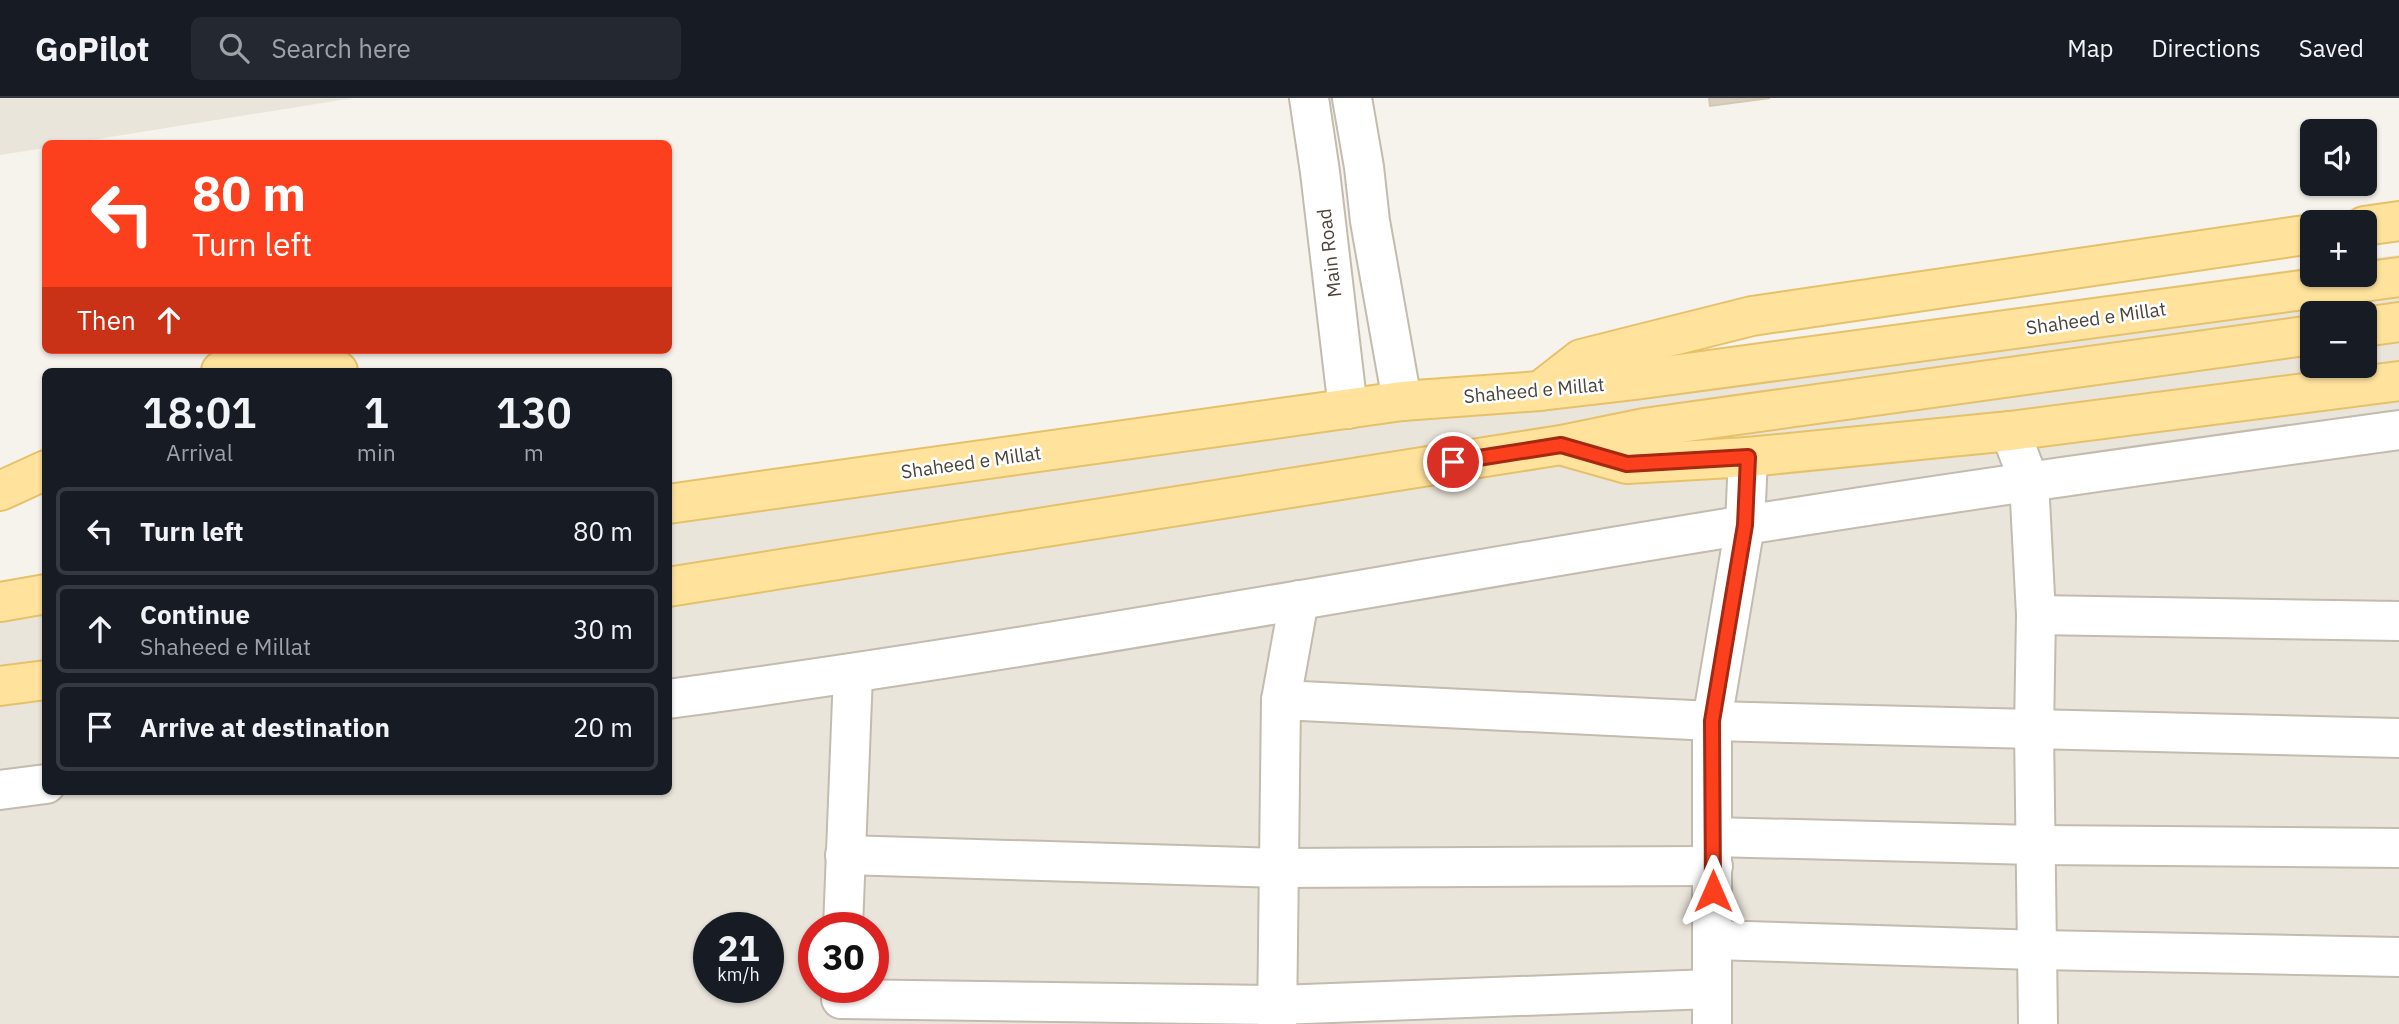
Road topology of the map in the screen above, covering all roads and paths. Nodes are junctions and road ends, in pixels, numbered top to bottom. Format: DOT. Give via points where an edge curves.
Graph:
graph roads {
  1 [pos="1309,98"];
  2 [pos="1352,98"];
  3 [pos="1364,167"];
  4 [pos="1320,172"];
  5 [pos="2399,221"];
  6 [pos="2377,224"];
  7 [pos="2300,235"];
  8 [pos="2399,276"];
  9 [pos="1383,287"];
  10 [pos="1334,296"];
  11 [pos="2399,323"];
  12 [pos="2377,326"];
  13 [pos="2300,337"];
  14 [pos="226,368"];
  15 [pos="330,368"];
  16 [pos="2399,380"];
  17 [pos="1540,391"];
  18 [pos="1402,401"];
  19 [pos="1348,408"];
  20 [pos="2399,430"];
  21 [pos="2010,431"];
  22 [pos="1561,445"];
  23 [pos="1748,457"];
  24 [pos="42,472"];
  25 [pos="2029,481"];
  26 [pos="0,491"];
  27 [pos="672,503"];
  28 [pos="1745,525"];
  29 [pos="672,586"];
  30 [pos="42,595"];
  31 [pos="1299,600"];
  32 [pos="0,602"];
  33 [pos="2036,615"];
  34 [pos="2399,621"];
  35 [pos="853,674"];
  36 [pos="42,681"];
  37 [pos="0,686"];
  38 [pos="672,698"];
  39 [pos="1281,700"];
  40 [pos="1712,721"];
  41 [pos="2034,730"];
  42 [pos="2399,738"];
  43 [pos="42,785"];
  44 [pos="0,790"];
  45 [pos="2037,845"];
  46 [pos="2399,848"];
  47 [pos="1713,852"];
  48 [pos="845,855"];
  49 [pos="1279,869"];
  50 [pos="843,912"];
  51 [pos="1713,940"];
  52 [pos="2038,950"];
  53 [pos="2399,957"];
  54 [pos="841,1003"];
  55 [pos="1712,1007"];
  56 [pos="1277,1015"];
  57 [pos="2038,1024"];
  1 -- 4 [label="street, Main Road"];
  2 -- 3 [label="street"];
  3 -- 4 [label="street"];
  3 -- 9 [label="street"];
  4 -- 10 [label="street, Main Road"];
  5 -- 6 [label="main road"];
  7 -- 17 [label="main road" via="1752,316 1581,359"];
  8 -- 17 [label="main road, Shaheed e Millat"];
  9 -- 10 [label="street"];
  9 -- 18 [label="street"];
  10 -- 19 [label="street, Main Road"];
  11 -- 12 [label="main road"];
  13 -- 22 [label="main road" via="1644,428"];
  14 -- 15 [label="main road" via="260,357 293,358"];
  16 -- 21 [label="main road"];
  17 -- 18 [label="main road, Shaheed e Millat"];
  18 -- 19 [label="main road, Shaheed e Millat"];
  19 -- 27 [label="main road, Shaheed e Millat"];
  20 -- 25 [label="street"];
  21 -- 23 [label="main road"];
  21 -- 25 [label="street"];
  22 -- 23 [label="main road" via="1627,464"];
  22 -- 29 [label="main road"];
  23 -- 28 [label="street"];
  24 -- 26 [label="main road"];
  25 -- 28 [label="street"];
  25 -- 33 [label="street"];
  28 -- 31 [label="street"];
  28 -- 40 [label="street"];
  30 -- 32 [label="main road"];
  31 -- 35 [label="street"];
  31 -- 39 [label="street"];
  33 -- 34 [label="street"];
  33 -- 41 [label="street"];
  35 -- 38 [label="street"];
  35 -- 48 [label="street"];
  36 -- 37 [label="main road"];
  39 -- 40 [label="street"];
  39 -- 49 [label="street"];
  40 -- 41 [label="street"];
  40 -- 47 [label="street"];
  41 -- 42 [label="street"];
  41 -- 45 [label="street"];
  43 -- 44 [label="street"];
  45 -- 46 [label="street"];
  45 -- 47 [label="street"];
  45 -- 52 [label="street"];
  47 -- 49 [label="street"];
  47 -- 51 [label="street"];
  48 -- 49 [label="street"];
  48 -- 50 [label="street"];
  49 -- 56 [label="street"];
  51 -- 52 [label="street"];
  51 -- 55 [label="street"];
  52 -- 53 [label="street"];
  52 -- 57 [label="street"];
  54 -- 56 [label="street"];
  55 -- 56 [label="street"];
}
